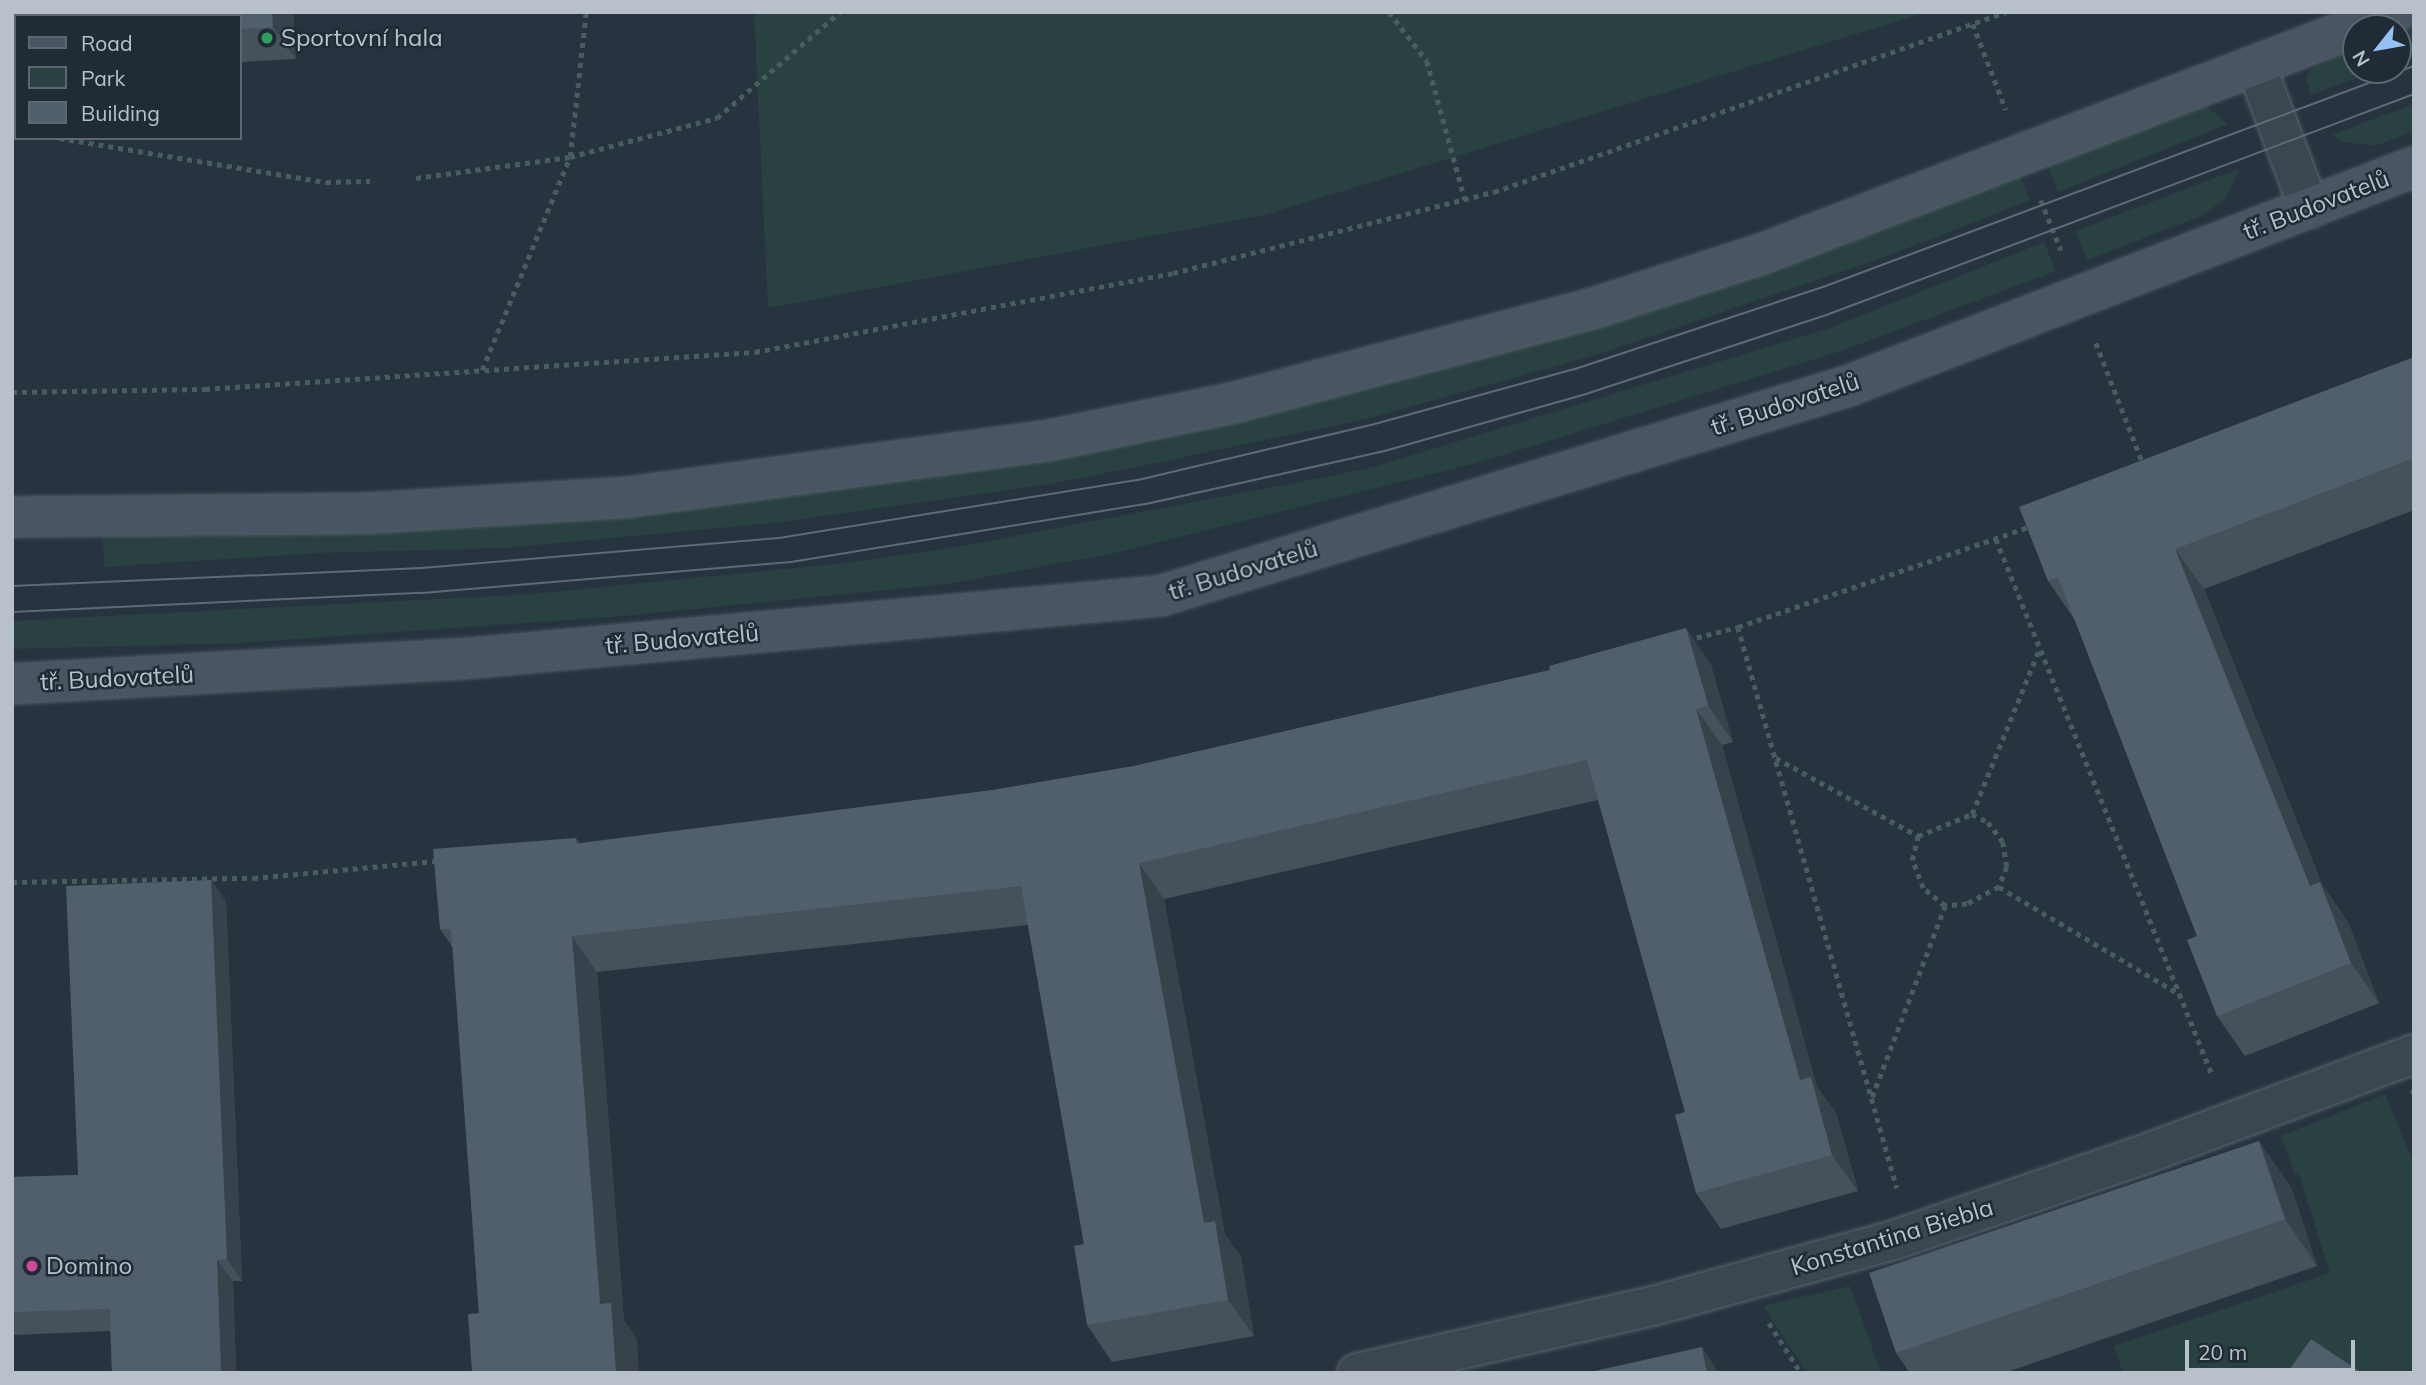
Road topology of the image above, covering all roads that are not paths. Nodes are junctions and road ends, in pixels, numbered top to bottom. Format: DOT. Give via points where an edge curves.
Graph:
graph roads {
  1 [pos="2395,12"];
  2 [pos="2256,66"];
  3 [pos="2414,167"];
  4 [pos="2309,208"];
  5 [pos="12,517"];
  6 [pos="12,684"];
  7 [pos="2414,1054"];
  8 [pos="1357,1373"];
  1 -- 2 [label="street"];
  2 -- 4 [label="street"];
  2 -- 5 [label="street" via="1764,253 1591,309 1236,402 1063,438 630,497 370,513"];
  3 -- 4 [label="street, tř. Budovatelů"];
  4 -- 6 [label="street, tř. Budovatelů" via="1848,386 1160,596 461,660"];
  7 -- 8 [label="street, Konstantina Biebla" via="1910,1234 1653,1306"];
}
